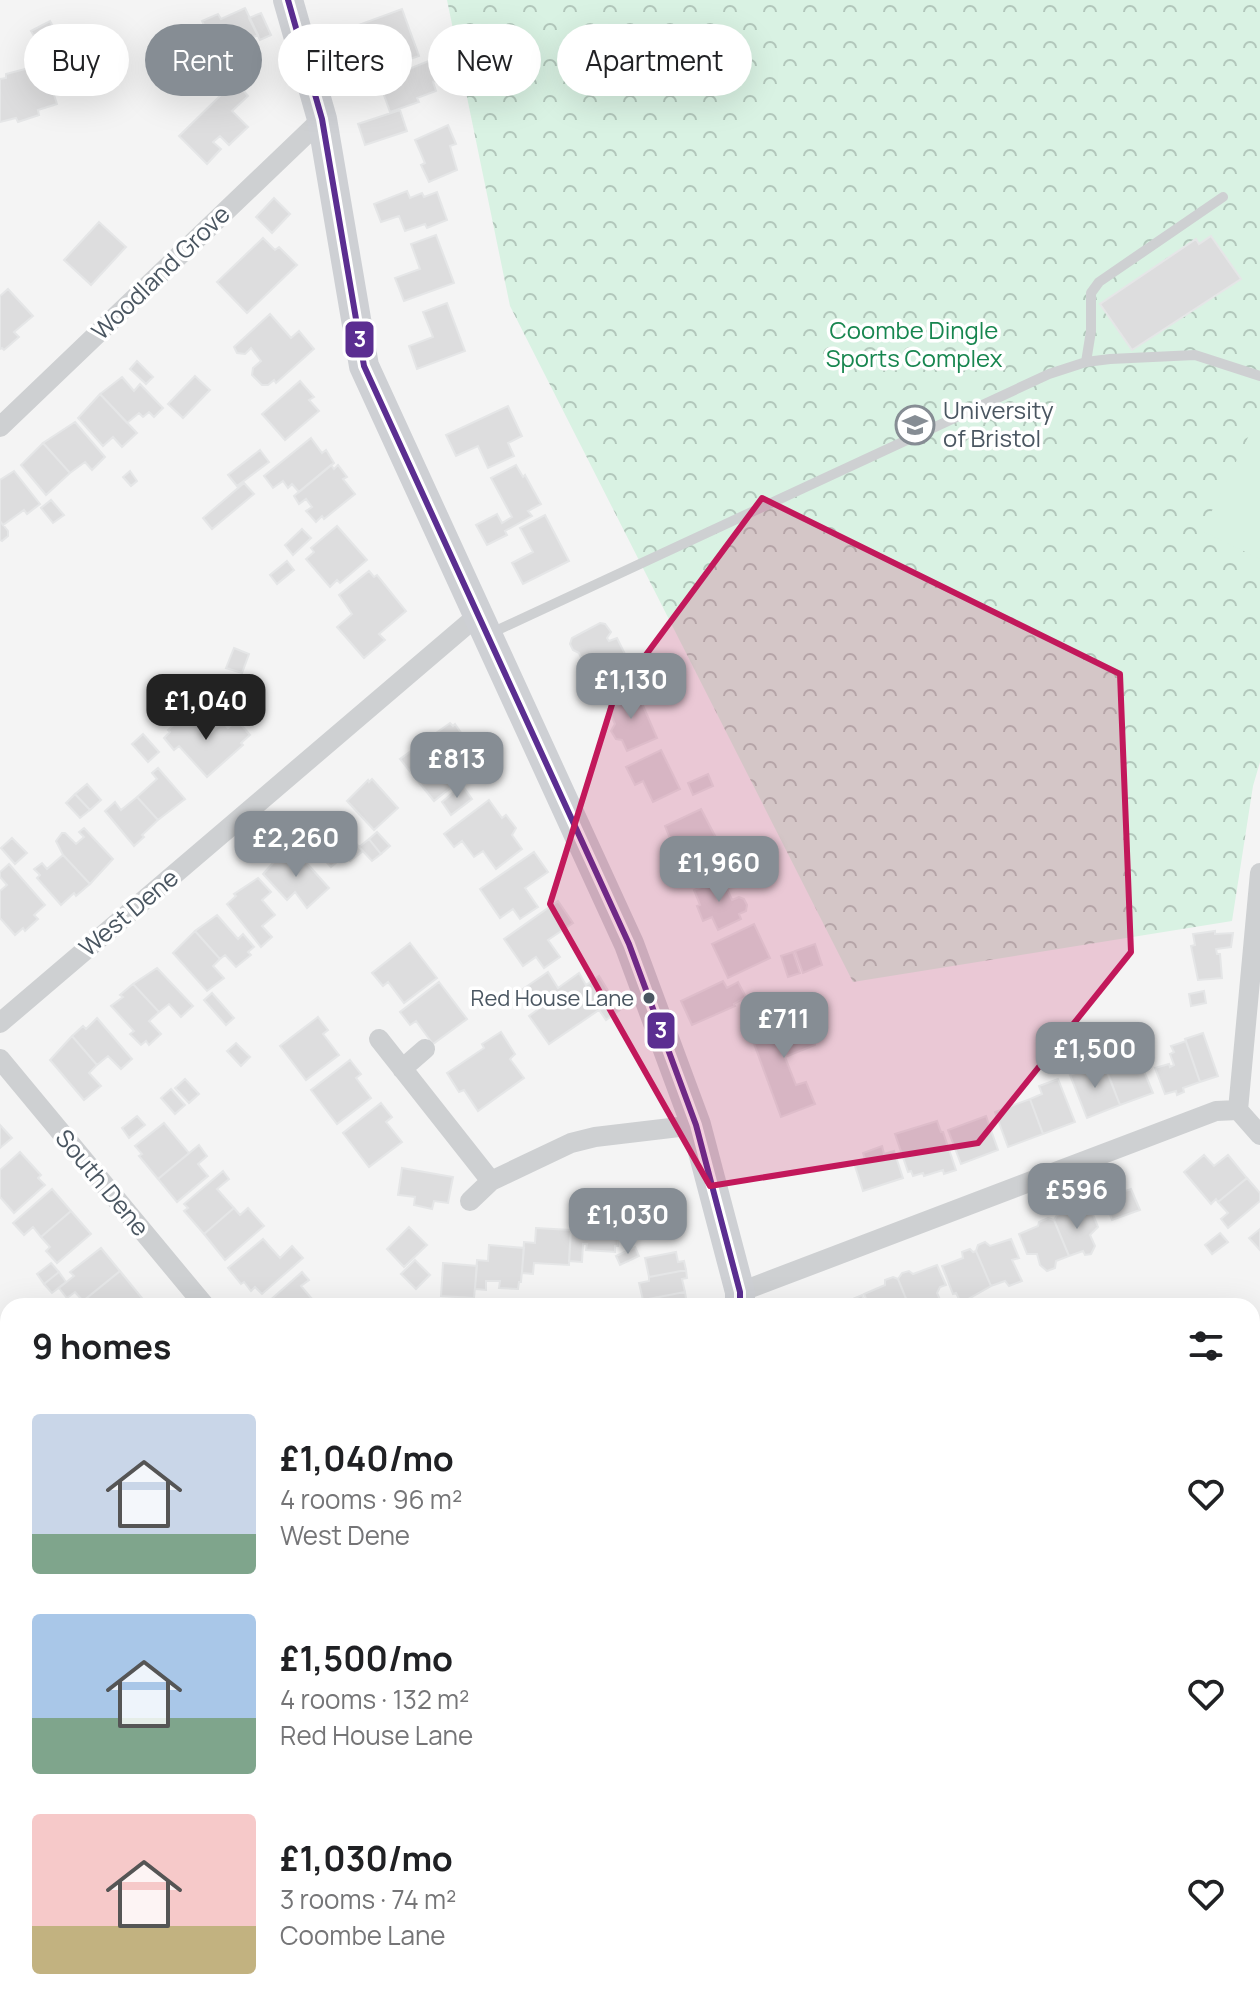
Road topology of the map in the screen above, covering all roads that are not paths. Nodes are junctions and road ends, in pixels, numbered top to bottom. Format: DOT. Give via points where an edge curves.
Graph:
graph roads {
  1 [pos="288,0"];
  2 [pos="322,119"];
  3 [pos="1223,197"];
  4 [pos="1086,362"];
  5 [pos="1260,376"];
  6 [pos="0,427"];
  7 [pos="482,625"];
  8 [pos="1260,873"];
  9 [pos="0,1023"];
  10 [pos="379,1039"];
  11 [pos="425,1049"];
  12 [pos="0,1059"];
  13 [pos="402,1069"];
  14 [pos="1238,1110"];
  15 [pos="696,1125"];
  16 [pos="1260,1135"];
  17 [pos="491,1181"];
  18 [pos="470,1201"];
  19 [pos="198,1298"];
  20 [pos="740,1298"];
  21 [pos="743,1298"];
  1 -- 2 [label="street"];
  2 -- 6 [label="street, Woodland Grove"];
  2 -- 7 [label="street" via="364,366"];
  3 -- 4 [label="lane" via="1099,282 1091,293"];
  4 -- 5 [label="lane" via="1195,355"];
  4 -- 7 [label="lane" via="991,399"];
  7 -- 9 [label="street, West Dene"];
  7 -- 15 [label="street" via="629,944"];
  8 -- 14 [label="street"];
  10 -- 13 [label="street"];
  11 -- 13 [label="street"];
  12 -- 19 [label="street, South Dene"];
  13 -- 17 [label="street"];
  14 -- 16 [label="street"];
  14 -- 21 [label="street" via="1216,1111"];
  15 -- 17 [label="street" via="571,1143"];
  15 -- 20 [label="street"];
  17 -- 18 [label="street"];
}
